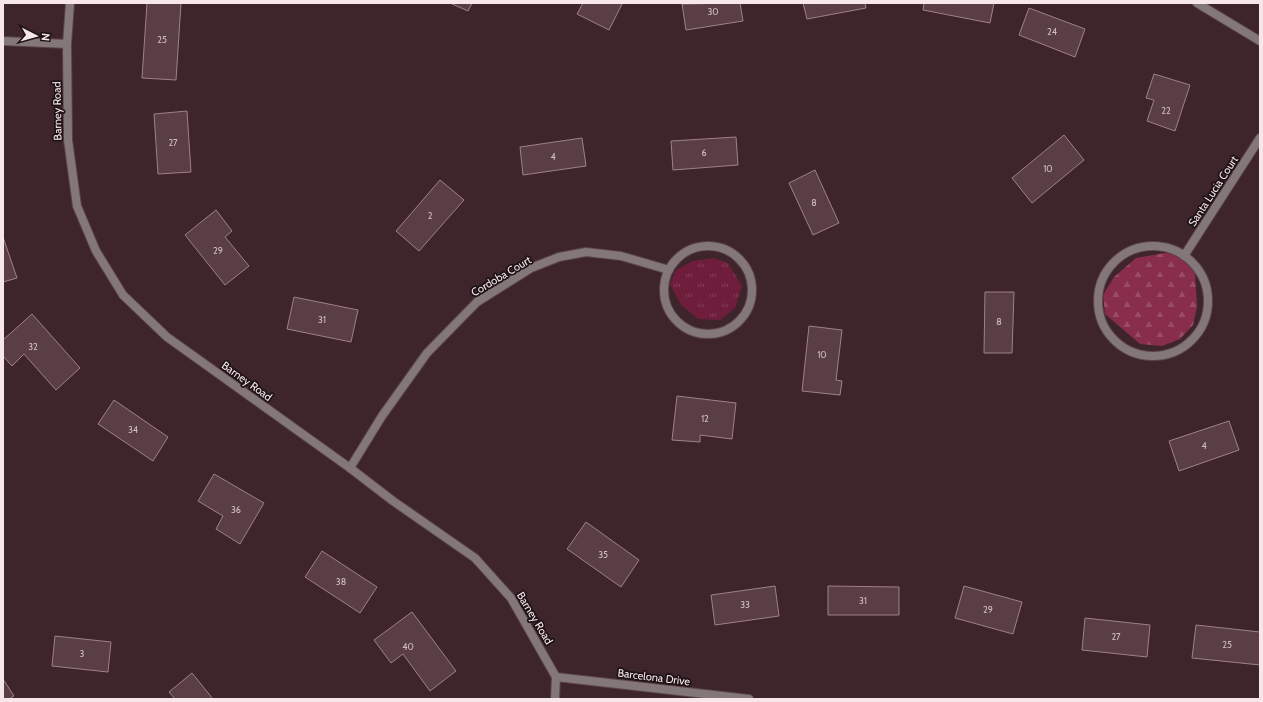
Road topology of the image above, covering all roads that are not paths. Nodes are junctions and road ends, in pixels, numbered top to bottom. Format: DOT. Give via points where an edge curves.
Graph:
graph roads {
  1 [pos="70,3"];
  2 [pos="1197,3"];
  3 [pos="3,40"];
  4 [pos="1260,42"];
  5 [pos="67,44"];
  6 [pos="1260,138"];
  7 [pos="1184,256"];
  8 [pos="669,270"];
  9 [pos="350,468"];
  10 [pos="556,677"];
  11 [pos="555,699"];
  12 [pos="749,699"];
  1 -- 5 [label="street, Barney Road"];
  2 -- 4 [label="street"];
  3 -- 5 [label="street"];
  5 -- 9 [label="street, Barney Road" via="68,140 77,206 96,251 123,295 167,337"];
  6 -- 7 [label="street, Santa Lucia Court"];
  7 -- 7 [label="street" via="1200,273 1206,291 1207,308 1199,331 1186,344 1171,353 1159,356 1135,354 1124,349 1110,336 1098,308 1098,295 1106,272 1124,254 1148,246 1173,250"];
  8 -- 8 [label="street" via="686,252 698,247 723,248 734,254 749,274 752,286 747,311 740,321 718,333 693,332 682,326 667,306 664,294"];
  8 -- 9 [label="street, Cordoba Court" via="621,256 586,252 559,257 532,268 489,294 477,302 428,353 382,416"];
  9 -- 10 [label="street, Barney Road" via="475,558 511,598"];
  10 -- 11 [label="street"];
  10 -- 12 [label="street, Barcelona Drive"];
}
